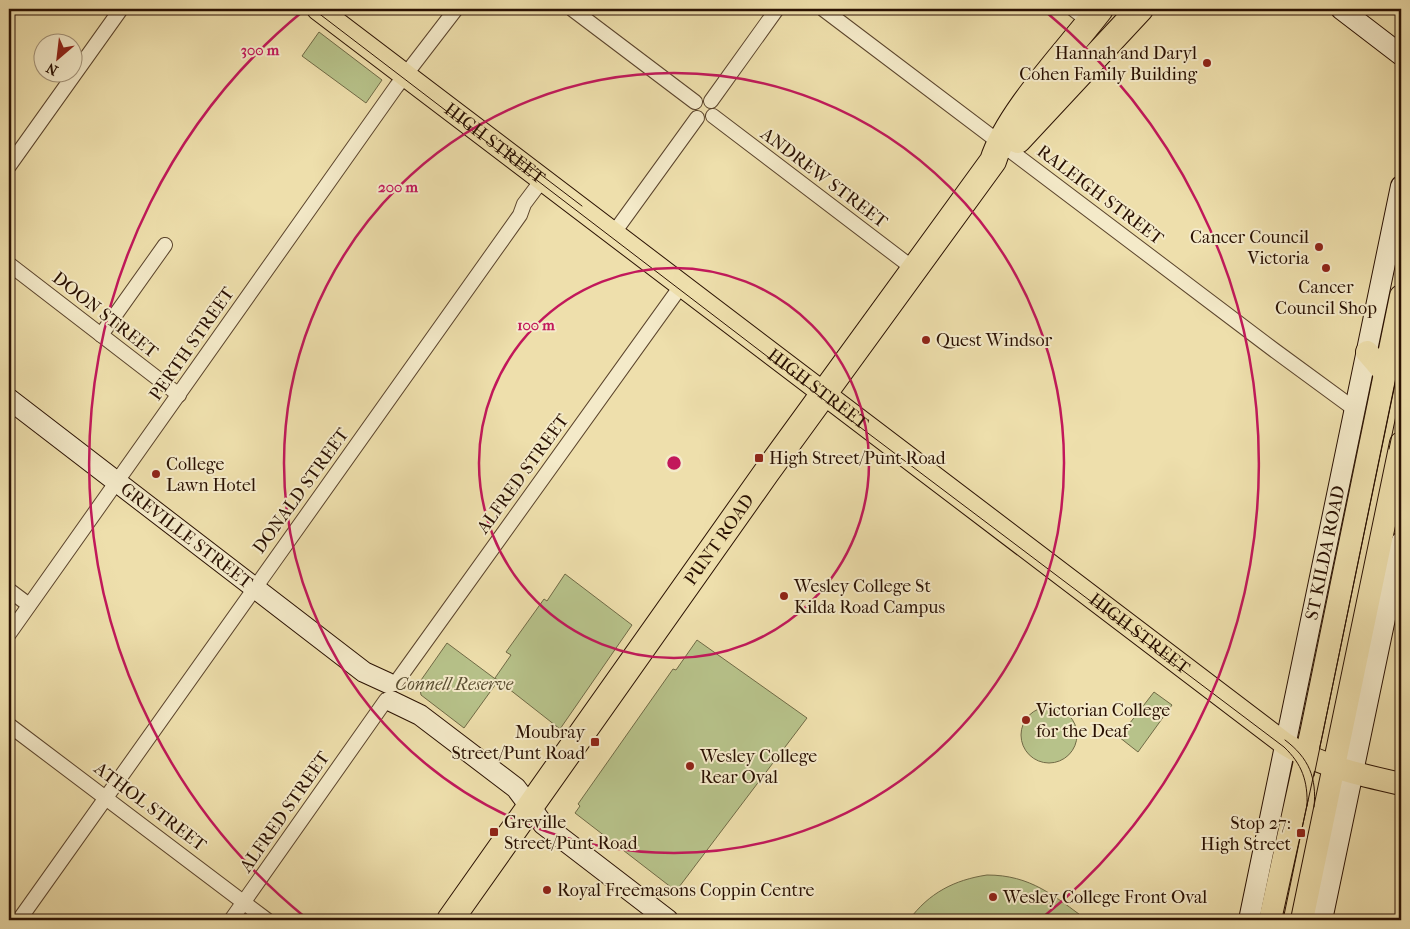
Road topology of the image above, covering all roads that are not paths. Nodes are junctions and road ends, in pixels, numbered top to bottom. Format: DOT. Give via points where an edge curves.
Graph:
graph roads {
  1 [pos="121,9"];
  2 [pos="318,9"];
  3 [pos="456,9"];
  4 [pos="572,9"];
  5 [pos="777,9"];
  6 [pos="823,9"];
  7 [pos="1140,9"];
  8 [pos="1341,9"];
  9 [pos="1088,13"];
  10 [pos="1401,55"];
  11 [pos="406,76"];
  12 [pos="711,100"];
  13 [pos="695,102"];
  14 [pos="712,116"];
  15 [pos="697,118"];
  16 [pos="1000,151"];
  17 [pos="9,166"];
  18 [pos="542,180"];
  19 [pos="1401,186"];
  20 [pos="613,234"];
  21 [pos="165,245"];
  22 [pos="9,264"];
  23 [pos="914,269"];
  24 [pos="682,286"];
  25 [pos="1401,296"];
  26 [pos="101,335"];
  27 [pos="1367,352"];
  28 [pos="1385,373"];
  29 [pos="823,394"];
  30 [pos="179,395"];
  31 [pos="9,399"];
  32 [pos="1355,407"];
  33 [pos="1401,443"];
  34 [pos="117,483"];
  35 [pos="1401,542"];
  36 [pos="254,588"];
  37 [pos="9,590"];
  38 [pos="29,606"];
  39 [pos="9,634"];
  40 [pos="390,692"];
  41 [pos="9,725"];
  42 [pos="1285,744"];
  43 [pos="1328,765"];
  44 [pos="1401,784"];
  45 [pos="106,798"];
  46 [pos="530,808"];
  47 [pos="244,902"];
  48 [pos="19,920"];
  49 [pos="231,920"];
  50 [pos="268,920"];
  51 [pos="450,920"];
  52 [pos="668,920"];
  53 [pos="1249,920"];
  54 [pos="1270,920"];
  55 [pos="1302,920"];
  56 [pos="1322,920"];
  1 -- 17 [label="street"];
  2 -- 11 [label="main road, HIGH STREET"];
  3 -- 11 [label="street, PERTH STREET"];
  4 -- 13 [label="street"];
  5 -- 12 [label="street"];
  6 -- 16 [label="street, RALEIGH STREET"];
  7 -- 16 [label="highway, PUNT ROAD"];
  8 -- 10 [label="main road"];
  9 -- 16 [label="highway, PUNT ROAD"];
  11 -- 18 [label="main road, HIGH STREET"];
  11 -- 30 [label="street, PERTH STREET"];
  12 -- 13 [label="street" via="704,98"];
  12 -- 14 [label="street" via="714,106"];
  13 -- 15 [label="street" via="692,109"];
  14 -- 15 [label="street" via="704,121"];
  14 -- 23 [label="street, ANDREW STREET"];
  15 -- 20 [label="street"];
  16 -- 23 [label="highway, PUNT ROAD"];
  16 -- 32 [label="street, RALEIGH STREET" via="1338,398"];
  18 -- 20 [label="main road, HIGH STREET"];
  18 -- 36 [label="street, DONALD STREET"];
  19 -- 27 [label="main road, ST KILDA ROAD"];
  20 -- 24 [label="main road, HIGH STREET"];
  21 -- 26 [label="street"];
  22 -- 26 [label="street, DOON STREET"];
  23 -- 29 [label="highway, PUNT ROAD"];
  24 -- 29 [label="main road, HIGH STREET"];
  24 -- 40 [label="street, ALFRED STREET"];
  25 -- 28 [label="main road, ST KILDA ROAD"];
  26 -- 30 [label="street, DOON STREET"];
  27 -- 28 [label="main road"];
  27 -- 32 [label="main road, ST KILDA ROAD"];
  28 -- 43 [label="main road, ST KILDA ROAD"];
  29 -- 42 [label="main road, HIGH STREET"];
  29 -- 46 [label="highway, PUNT ROAD"];
  30 -- 34 [label="street, PERTH STREET"];
  31 -- 34 [label="main road, GREVILLE STREET"];
  32 -- 42 [label="main road, ST KILDA ROAD"];
  33 -- 43 [label="main road, ST KILDA ROAD"];
  34 -- 36 [label="main road, GREVILLE STREET"];
  34 -- 38 [label="street, PERTH STREET"];
  35 -- 43 [label="main road, ST KILDA ROAD"];
  36 -- 40 [label="main road, GREVILLE STREET"];
  36 -- 45 [label="street, DONALD STREET"];
  37 -- 38 [label="street"];
  38 -- 39 [label="street, PERTH STREET"];
  40 -- 46 [label="main road, GREVILLE STREET" via="516,788"];
  40 -- 47 [label="street, ALFRED STREET"];
  41 -- 45 [label="street, ATHOL STREET"];
  42 -- 43 [label="main road, HIGH STREET"];
  42 -- 53 [label="main road, ST KILDA ROAD"];
  43 -- 44 [label="main road, HIGH STREET"];
  43 -- 54 [label="main road, ST KILDA ROAD"];
  43 -- 55 [label="main road, ST KILDA ROAD"];
  43 -- 56 [label="main road, ST KILDA ROAD"];
  45 -- 47 [label="street, ATHOL STREET"];
  45 -- 48 [label="street, DONALD STREET"];
  46 -- 51 [label="highway, PUNT ROAD"];
  46 -- 52 [label="main road, GREVILLE STREET" via="543,824"];
  47 -- 49 [label="street, ALFRED STREET"];
  47 -- 50 [label="street, ATHOL STREET"];
}
